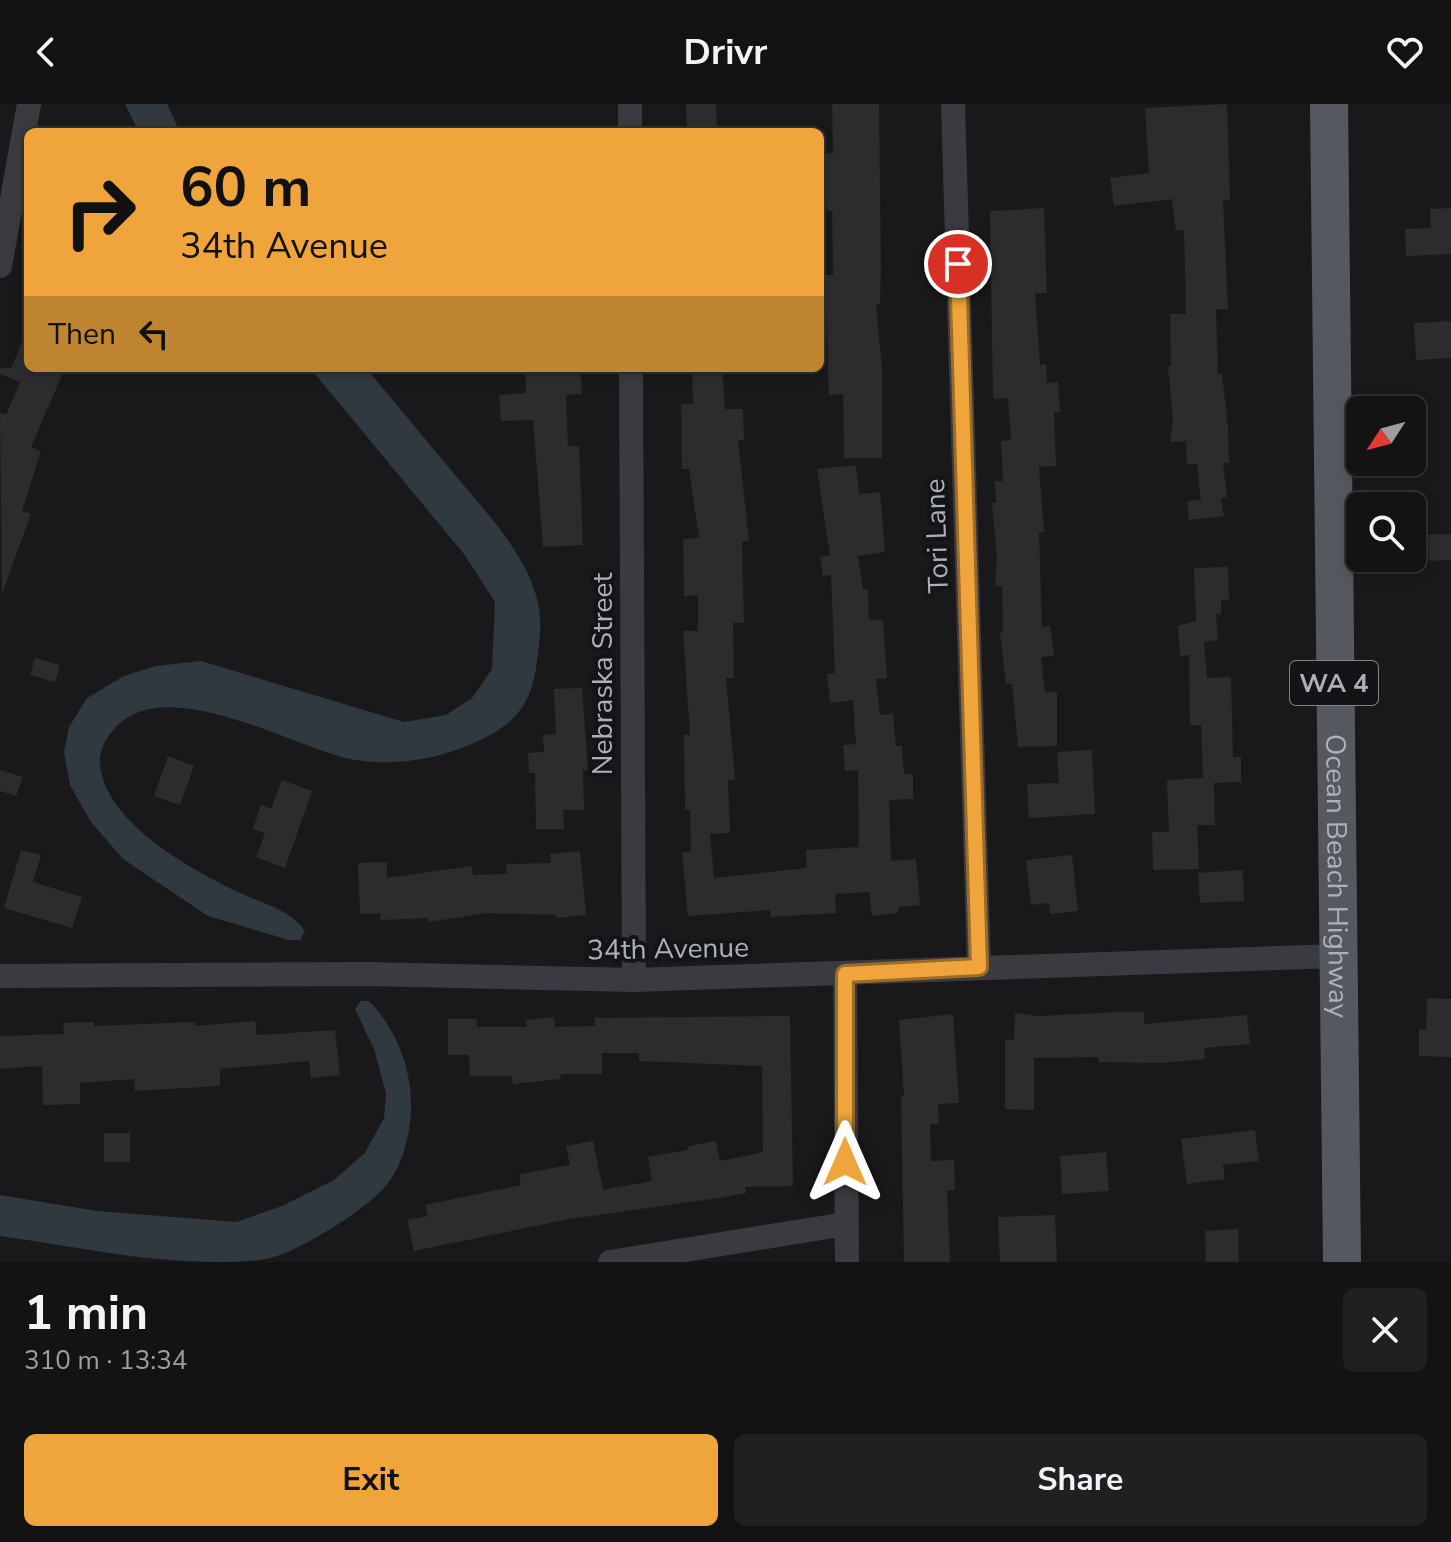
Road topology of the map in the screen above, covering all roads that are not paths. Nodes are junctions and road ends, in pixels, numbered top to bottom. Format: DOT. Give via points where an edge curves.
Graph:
graph roads {
  1 [pos="29,104"];
  2 [pos="630,104"];
  3 [pos="953,104"];
  4 [pos="1329,104"];
  5 [pos="25,128"];
  6 [pos="630,128"];
  7 [pos="24,132"];
  8 [pos="0,266"];
  9 [pos="631,372"];
  10 [pos="1336,956"];
  11 [pos="979,967"];
  12 [pos="845,974"];
  13 [pos="0,976"];
  14 [pos="634,980"];
  15 [pos="846,1224"];
  16 [pos="610,1262"];
  17 [pos="847,1262"];
  18 [pos="1342,1262"];
  1 -- 5 [label="street"];
  2 -- 6 [label="street"];
  3 -- 11 [label="street, Tori Lane"];
  4 -- 10 [label="main road, Ocean Beach Highway / WA 4"];
  7 -- 8 [label="street"];
  9 -- 14 [label="street, Nebraska Street"];
  10 -- 11 [label="street, 34th Avenue"];
  10 -- 18 [label="main road, Ocean Beach Highway / WA 4"];
  11 -- 12 [label="street, 34th Avenue"];
  12 -- 14 [label="street, 34th Avenue"];
  12 -- 15 [label="street"];
  13 -- 14 [label="street, 34th Avenue" via="369,974"];
  15 -- 16 [label="street"];
  15 -- 17 [label="street"];
}
